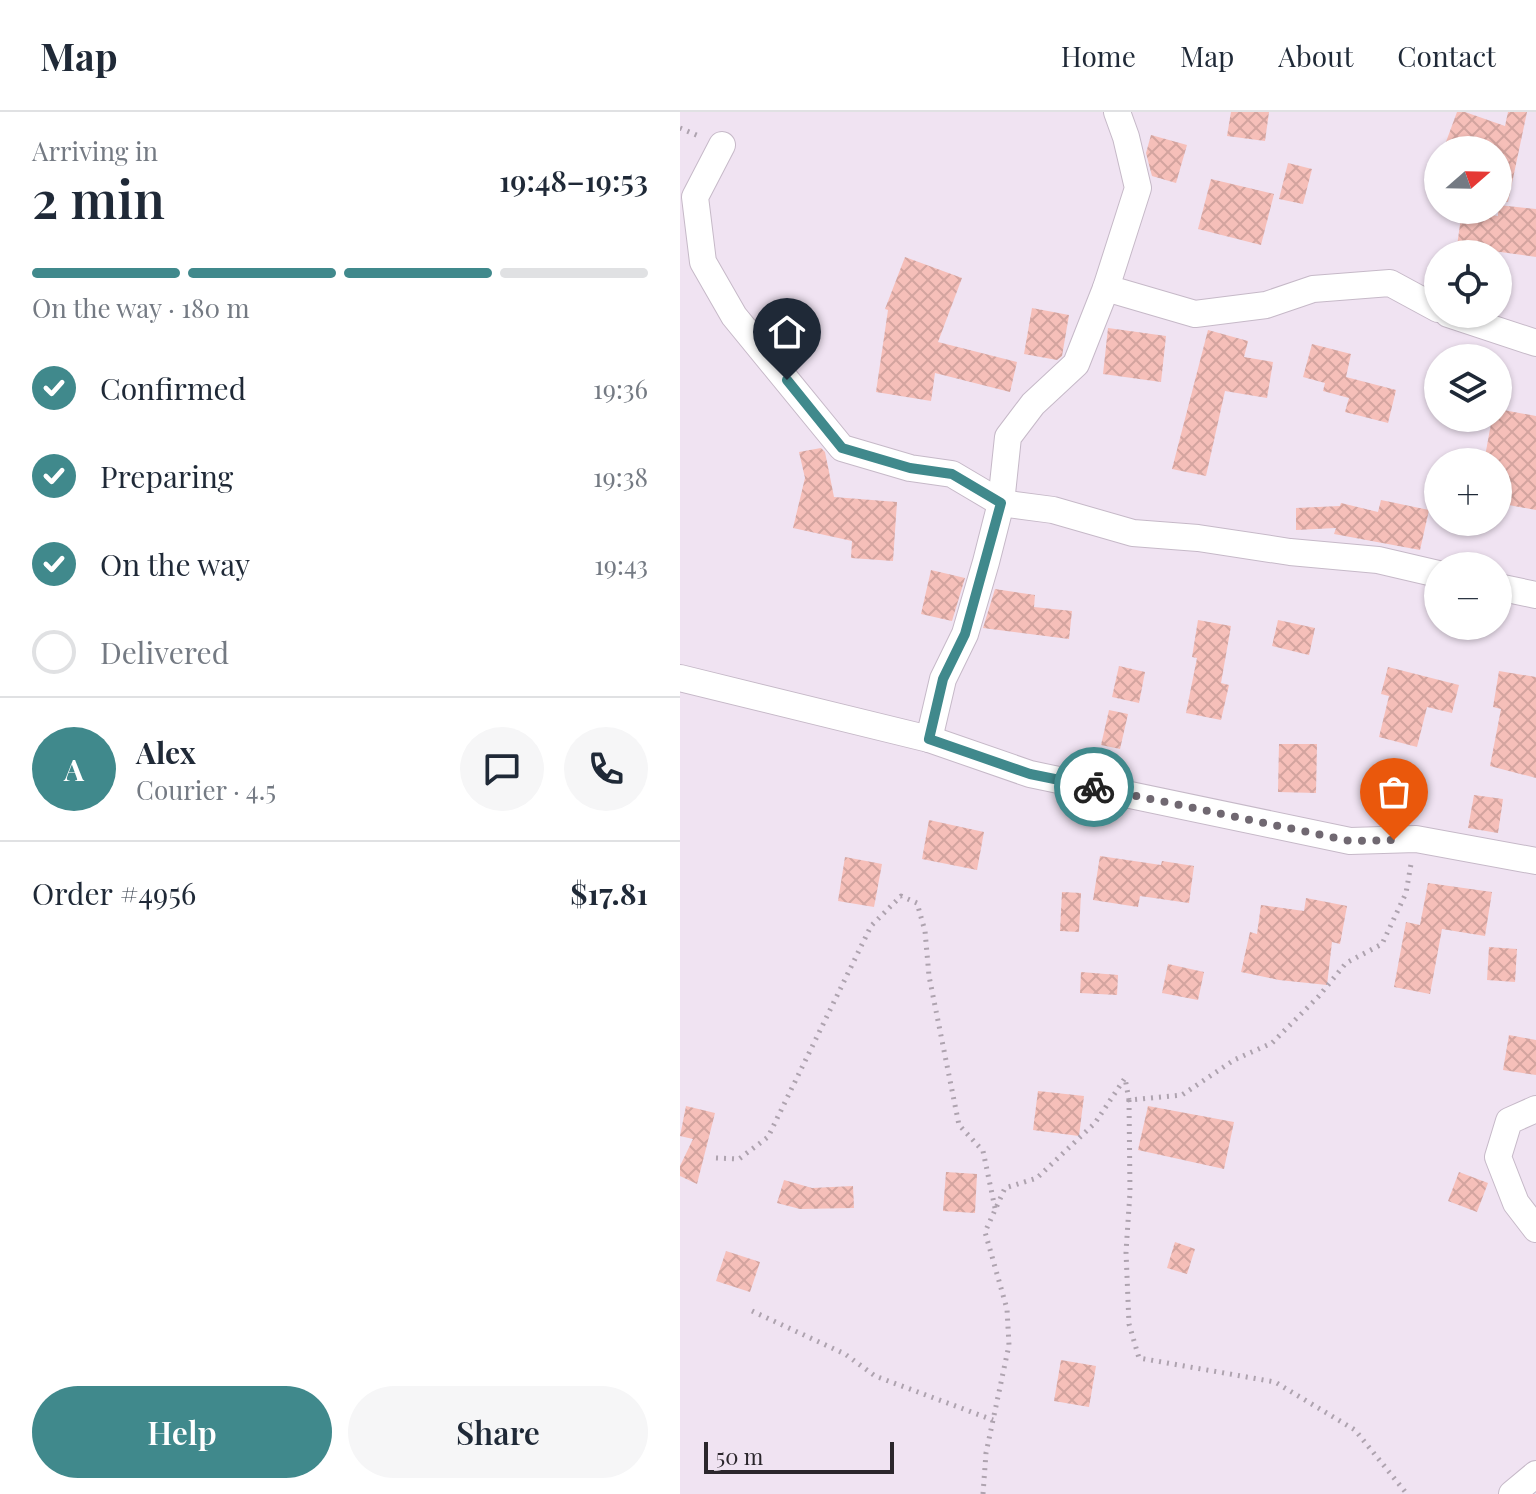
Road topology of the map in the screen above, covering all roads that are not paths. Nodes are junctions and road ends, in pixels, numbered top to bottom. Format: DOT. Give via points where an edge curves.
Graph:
graph roads {
  1 [pos="1117,112"];
  2 [pos="722,145"];
  3 [pos="1106,288"];
  4 [pos="1424,301"];
  5 [pos="1490,328"];
  6 [pos="1536,343"];
  7 [pos="1001,503"];
  8 [pos="1424,571"];
  9 [pos="1512,590"];
  10 [pos="1536,595"];
  11 [pos="680,678"];
  12 [pos="929,739"];
  13 [pos="1536,861"];
  14 [pos="1536,1109"];
  15 [pos="1536,1229"];
  16 [pos="1536,1474"];
  17 [pos="1512,1494"];
  1 -- 3 [label="street" via="1138,188"];
  2 -- 7 [label="street" via="695,197 703,262 734,316 842,448 952,474"];
  3 -- 4 [label="street" via="1195,314 1266,305 1313,289 1390,283"];
  3 -- 7 [label="street" via="1076,364 1033,404 1008,437"];
  5 -- 6 [label="street"];
  7 -- 8 [label="street" via="1053,510 1133,533 1378,560"];
  7 -- 12 [label="street" via="965,634 943,679"];
  9 -- 10 [label="street"];
  11 -- 12 [label="street"];
  12 -- 13 [label="street" via="1030,774 1350,841 1416,839"];
  14 -- 15 [label="street" via="1509,1121 1498,1157 1516,1203"];
  16 -- 17 [label="street"];
}
